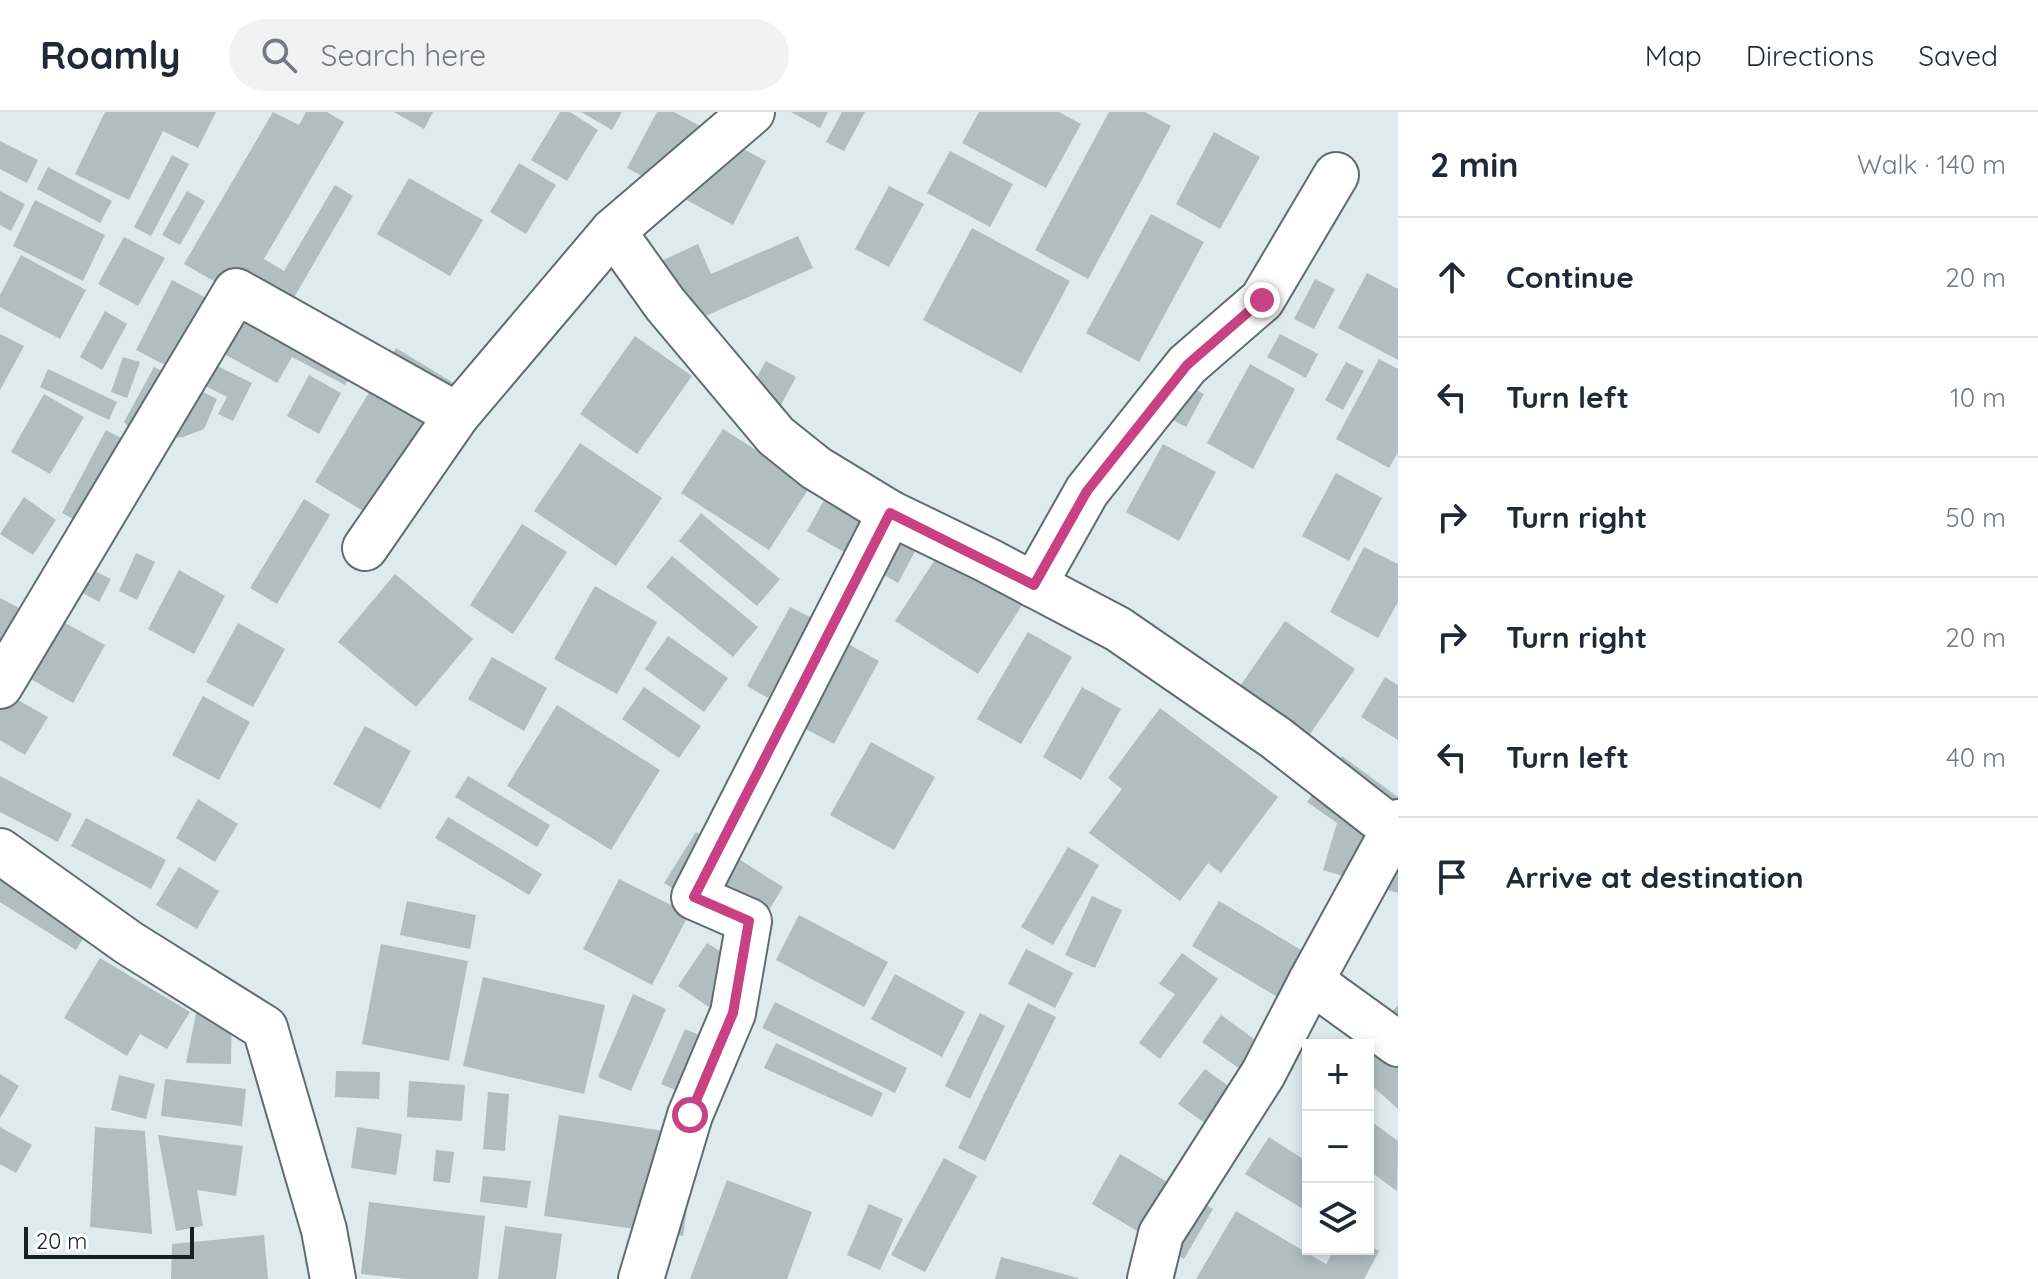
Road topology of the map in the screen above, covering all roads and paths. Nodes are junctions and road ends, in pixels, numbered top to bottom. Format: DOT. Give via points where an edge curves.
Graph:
graph roads {
  1 [pos="752,112"];
  2 [pos="1336,175"];
  3 [pos="613,231"];
  4 [pos="457,415"];
  5 [pos="890,513"];
  6 [pos="365,548"];
  7 [pos="1034,585"];
  8 [pos="0,686"];
  9 [pos="1396,826"];
  10 [pos="0,851"];
  11 [pos="1311,981"];
  12 [pos="1398,1044"];
  13 [pos="333,1279"];
  14 [pos="641,1279"];
  15 [pos="1150,1279"];
  1 -- 3 [label="street"];
  2 -- 7 [label="street" via="1262,300 1178,376 1087,491"];
  3 -- 4 [label="street"];
  3 -- 5 [label="street" via="665,304 776,436 816,468"];
  4 -- 6 [label="street"];
  4 -- 8 [label="street" via="236,291"];
  5 -- 7 [label="street"];
  5 -- 14 [label="street" via="694,897 749,921 733,1013 690,1115"];
  7 -- 9 [label="street" via="1118,629"];
  9 -- 11 [label="street"];
  10 -- 13 [label="street" via="129,943 265,1028 324,1230"];
  11 -- 12 [label="street"];
  11 -- 15 [label="street" via="1263,1074 1161,1234"];
}
